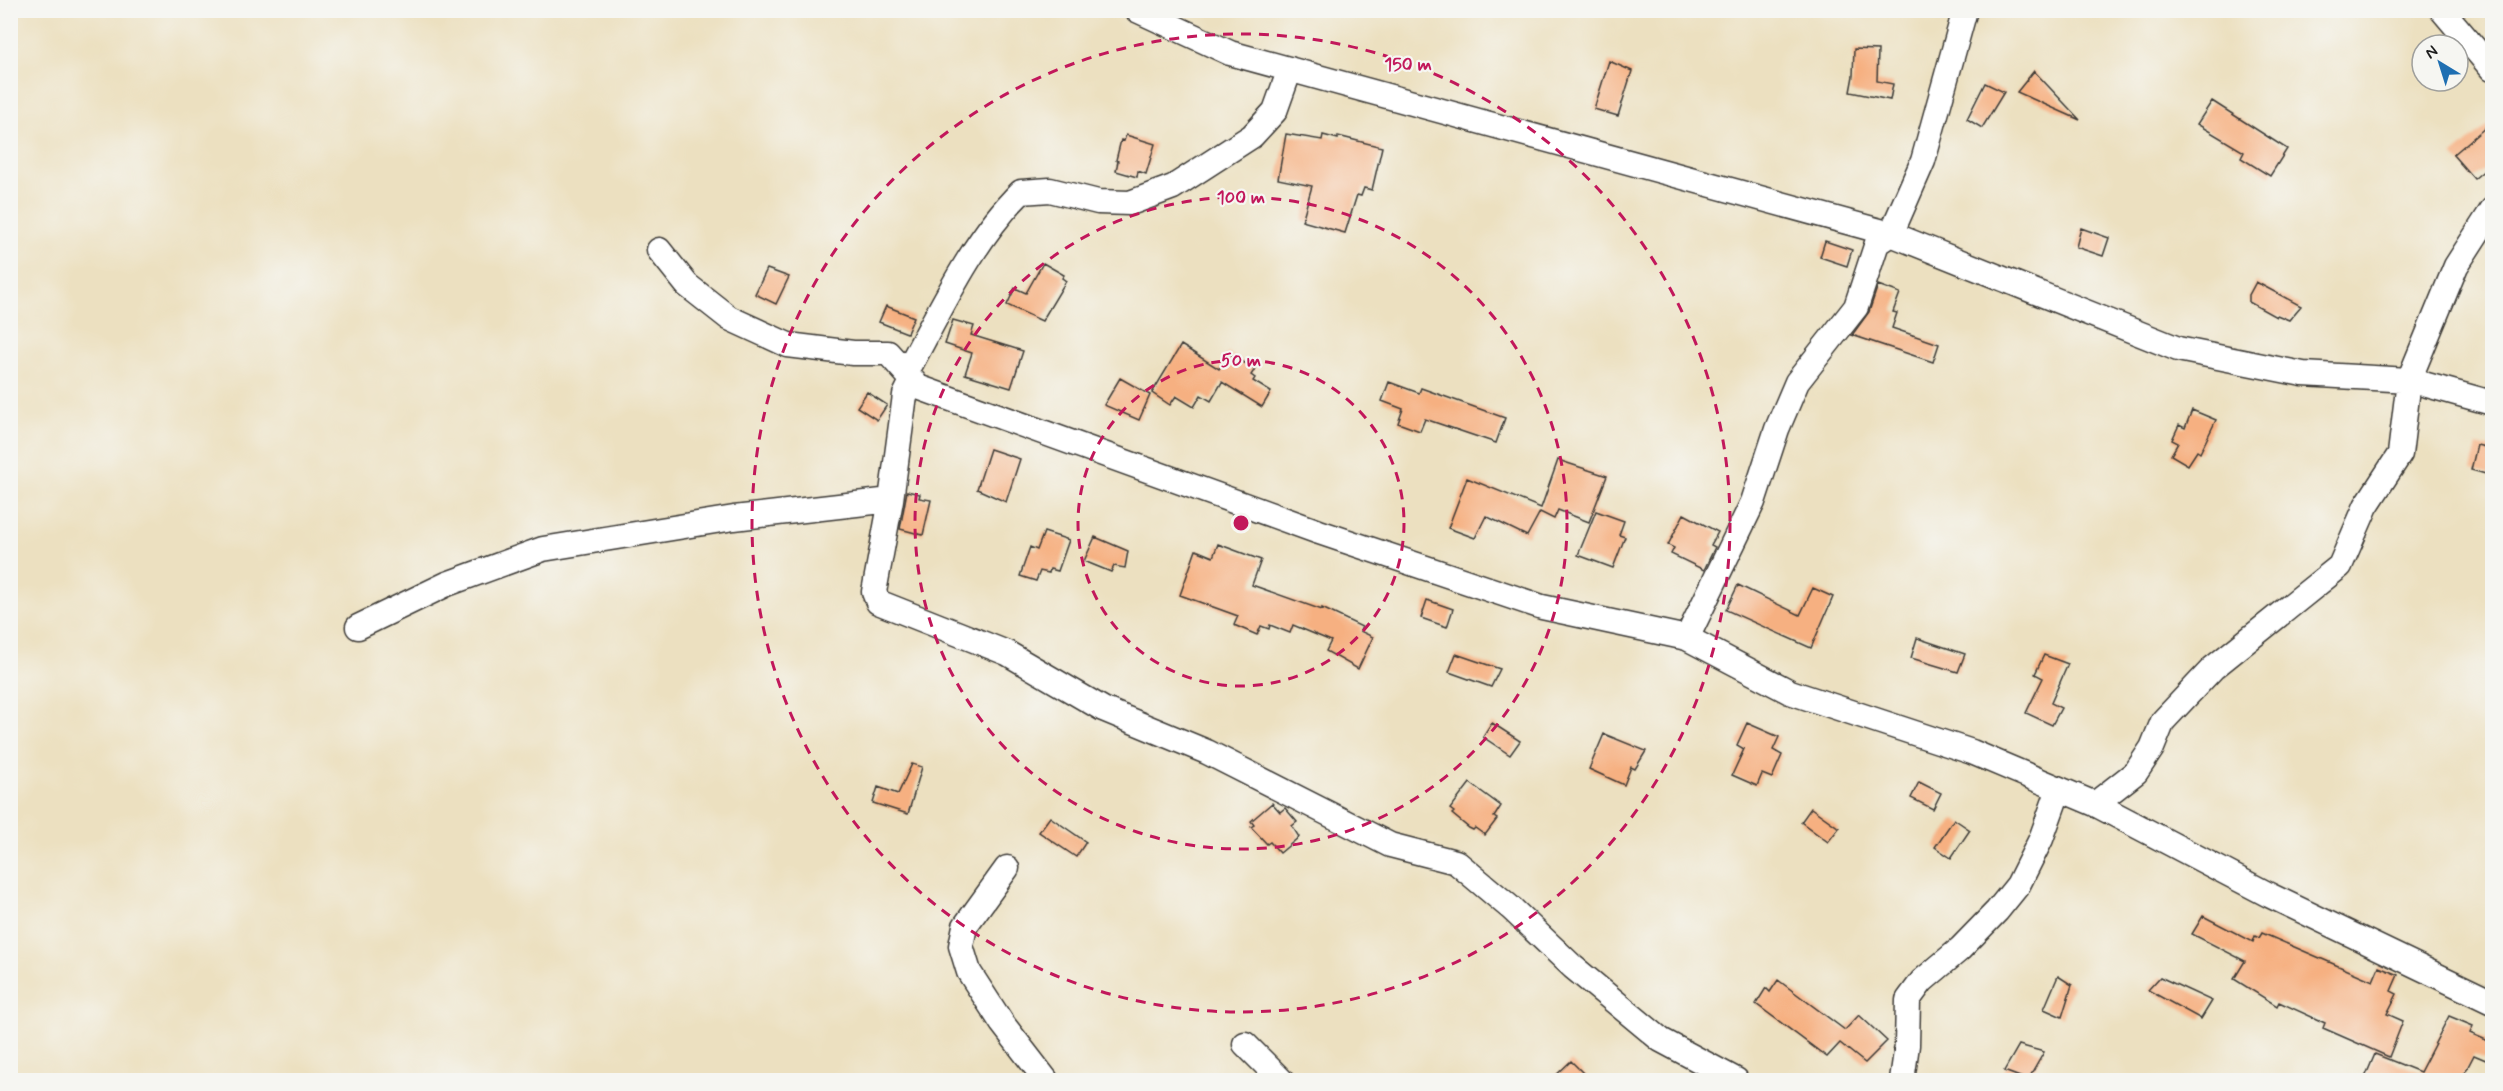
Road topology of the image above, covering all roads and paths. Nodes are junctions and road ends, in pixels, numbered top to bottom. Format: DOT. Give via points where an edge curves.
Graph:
graph roads {
  1 [pos="1137,10"];
  2 [pos="1965,10"];
  3 [pos="2442,10"];
  4 [pos="1290,69"];
  5 [pos="2493,69"];
  6 [pos="2493,210"];
  7 [pos="1891,234"];
  8 [pos="659,250"];
  9 [pos="912,380"];
  10 [pos="2409,380"];
  11 [pos="2493,403"];
  12 [pos="891,500"];
  13 [pos="358,627"];
  14 [pos="1688,638"];
  15 [pos="2059,789"];
  16 [pos="2095,804"];
  17 [pos="1007,868"];
  18 [pos="2493,1002"];
  19 [pos="1245,1044"];
  20 [pos="1046,1080"];
  21 [pos="1281,1080"];
  22 [pos="1736,1080"];
  23 [pos="1902,1080"];
  1 -- 4 [label="street" via="1230,53"];
  2 -- 7 [label="street" via="1923,161"];
  3 -- 5 [label="street"];
  4 -- 7 [label="street"];
  4 -- 9 [label="street" via="1275,111 1252,136 1173,187 1130,203 1098,202 1050,190 1021,192 999,214 954,287"];
  6 -- 10 [label="street" via="2456,266"];
  7 -- 10 [label="street" via="2178,349 2303,374"];
  7 -- 14 [label="street" via="1877,243 1856,307 1797,382 1753,502"];
  8 -- 9 [label="street" via="687,285 729,318 788,345 888,353"];
  9 -- 12 [label="street" via="905,395"];
  9 -- 14 [label="street" via="1308,528 1542,607"];
  10 -- 11 [label="street"];
  10 -- 16 [label="street" via="2400,454 2366,506 2340,566 2212,668 2163,721 2136,772"];
  12 -- 13 [label="street" via="734,518 543,549 447,584"];
  12 -- 22 [label="street" via="874,592 878,603 1007,653 1103,709 1207,752 1390,846 1456,862 1661,1040"];
  14 -- 15 [label="street" via="1790,692 1972,752"];
  15 -- 16 [label="street"];
  15 -- 23 [label="street" via="2042,839 2018,885 1960,949 1922,981 1908,1000"];
  16 -- 18 [label="street" via="2269,895"];
  17 -- 20 [label="street" via="965,926 961,946 969,972"];
  19 -- 21 [label="street"];
}
